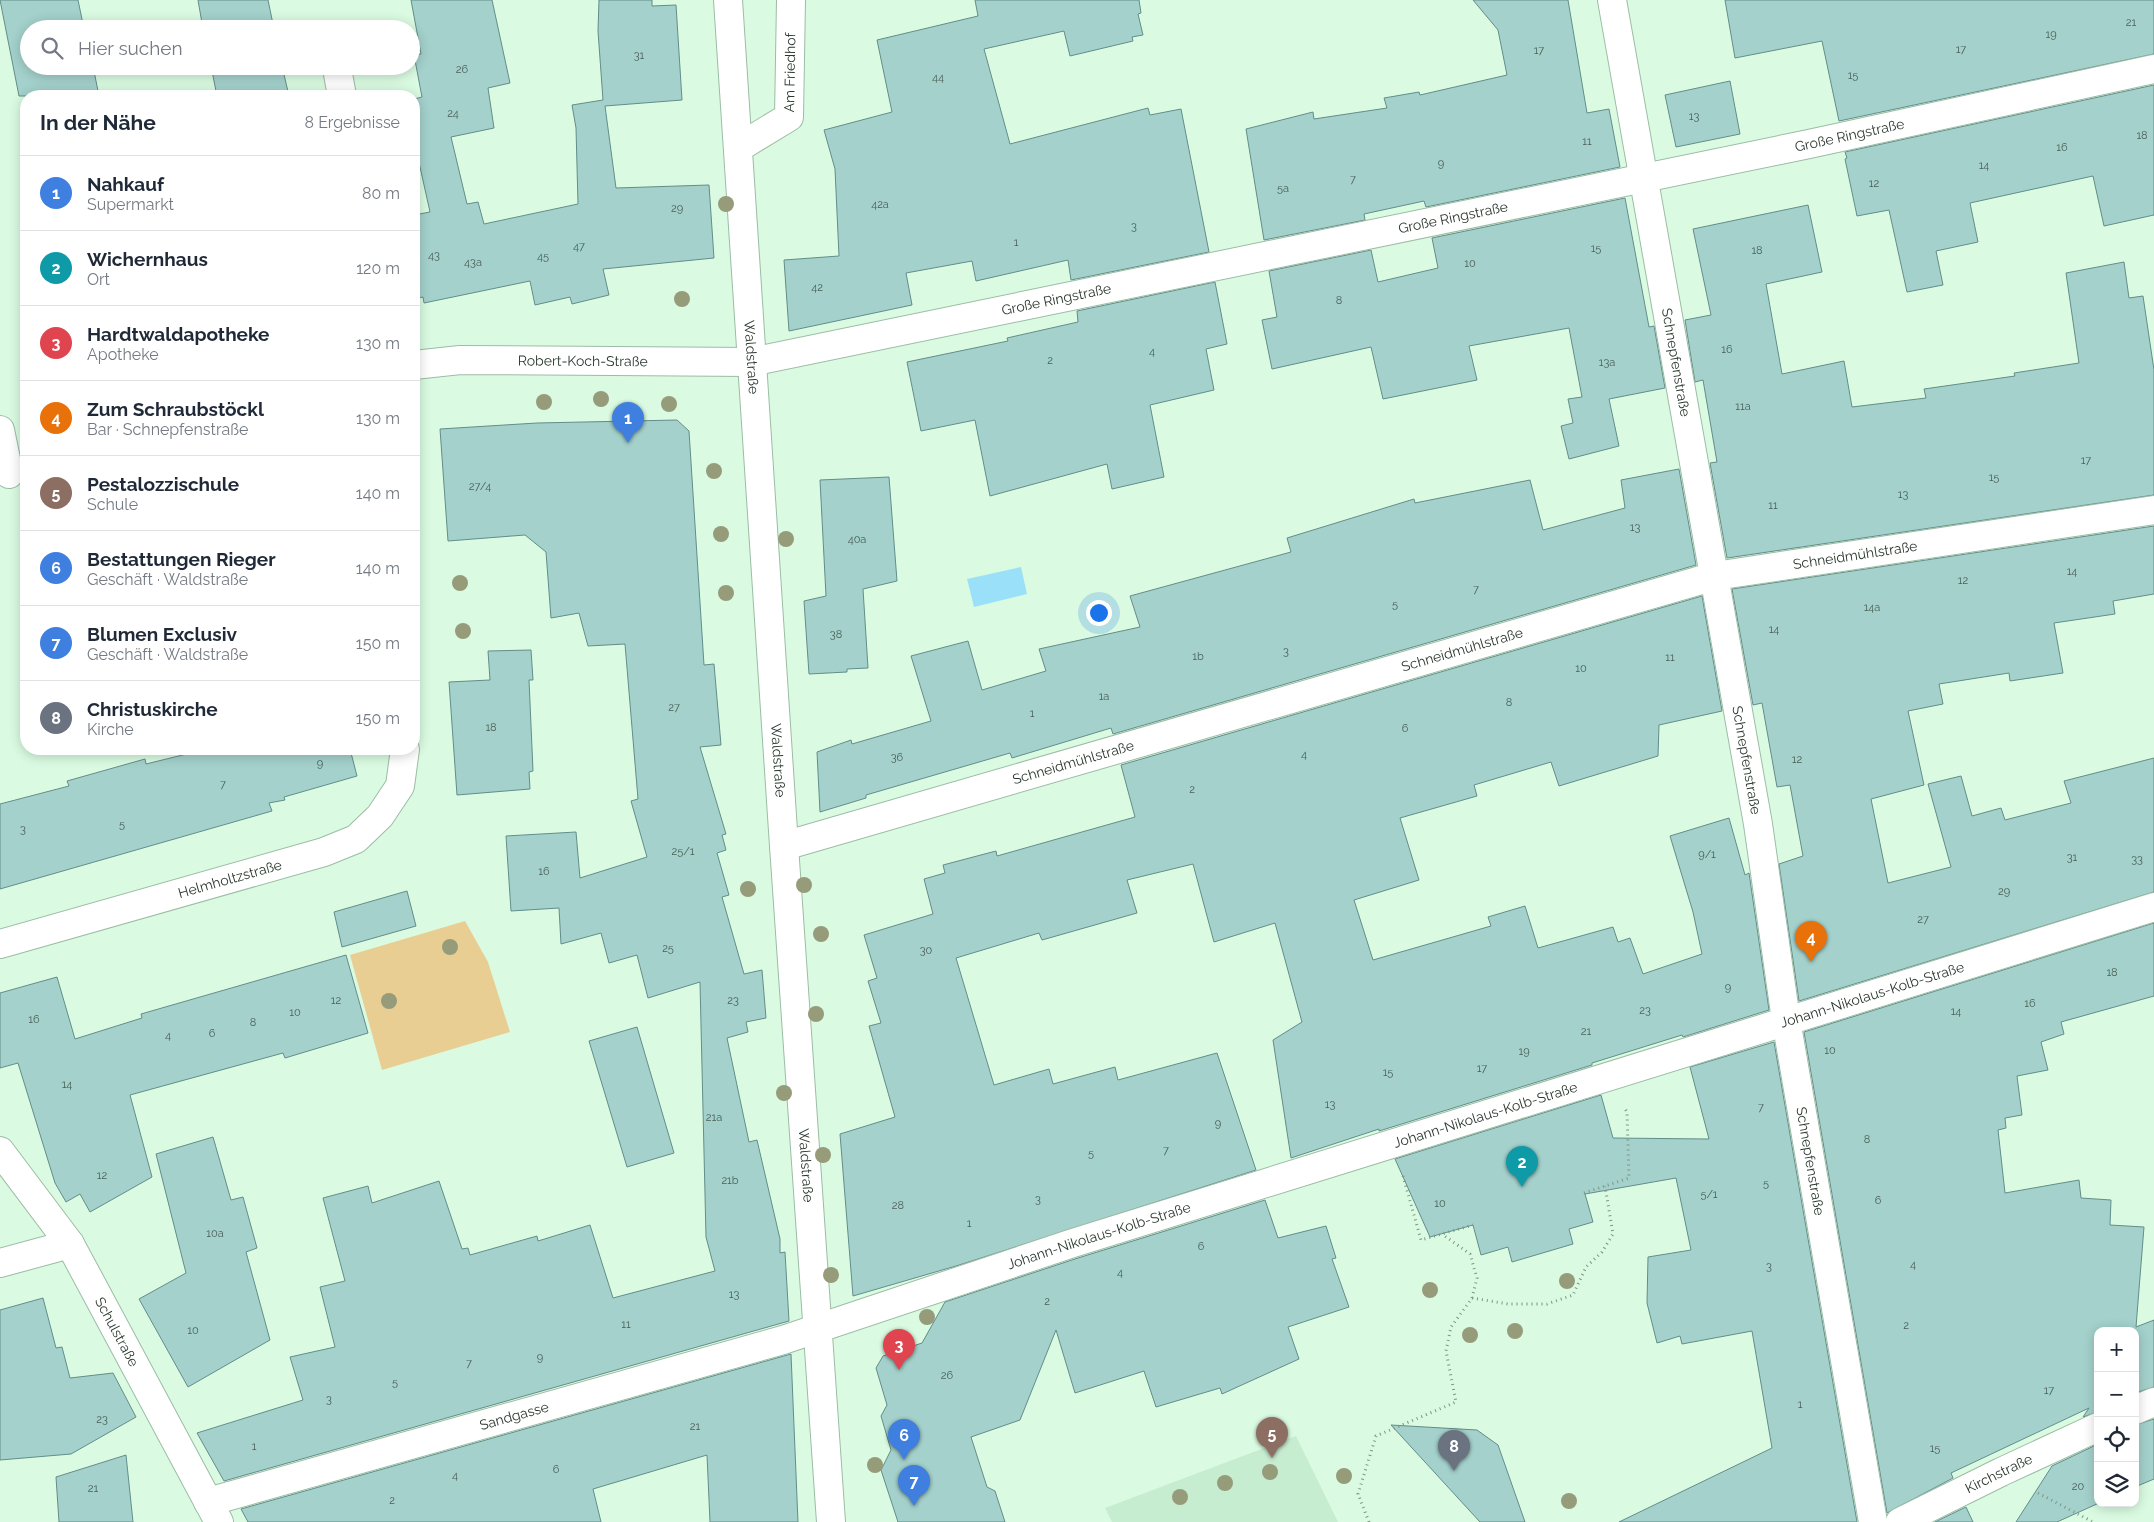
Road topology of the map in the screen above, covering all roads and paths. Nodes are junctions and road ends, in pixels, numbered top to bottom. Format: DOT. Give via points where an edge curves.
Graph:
graph roads {
  1 [pos="728,0"];
  2 [pos="790,0"];
  3 [pos="1612,0"];
  4 [pos="2154,69"];
  5 [pos="338,75"];
  6 [pos="341,90"];
  7 [pos="738,148"];
  8 [pos="1643,177"];
  9 [pos="751,362"];
  10 [pos="420,364"];
  11 [pos="0,430"];
  12 [pos="12,473"];
  13 [pos="2154,510"];
  14 [pos="1715,576"];
  15 [pos="404,755"];
  16 [pos="784,846"];
  17 [pos="2154,907"];
  18 [pos="0,944"];
  19 [pos="1786,1020"];
  20 [pos="1612,1074"];
  21 [pos="1392,1143"];
  22 [pos="0,1151"];
  23 [pos="1604,1186"];
  24 [pos="1584,1193"];
  25 [pos="1473,1226"];
  26 [pos="1442,1234"];
  27 [pos="70,1244"];
  28 [pos="0,1263"];
  29 [pos="1472,1298"];
  30 [pos="819,1329"];
  31 [pos="2154,1402"];
  32 [pos="2139,1408"];
  33 [pos="2094,1429"];
  34 [pos="2000,1472"];
  35 [pos="214,1512"];
  36 [pos="831,1522"];
  37 [pos="1369,1522"];
  38 [pos="1873,1522"];
  39 [pos="1900,1522"];
  40 [pos="2093,1522"];
  1 -- 7 [label="street, Waldstraße"];
  2 -- 7 [label="street, Am Friedhof" via="789,117"];
  3 -- 8 [label="street, Schnepfenstraße"];
  4 -- 8 [label="street, Große Ringstraße"];
  5 -- 6 [label="street"];
  7 -- 9 [label="street, Waldstraße"];
  8 -- 9 [label="street, Große Ringstraße"];
  8 -- 14 [label="street, Schnepfenstraße"];
  9 -- 10 [label="street, Robert-Koch-Straße" via="460,360"];
  9 -- 16 [label="street, Waldstraße"];
  11 -- 12 [label="street"];
  13 -- 14 [label="street, Schneidmühlstraße"];
  14 -- 16 [label="street, Schneidmühlstraße"];
  14 -- 19 [label="street, Schnepfenstraße" via="1758,824"];
  15 -- 18 [label="street, Helmholtzstraße" via="400,786 380,816 356,839 324,852"];
  16 -- 30 [label="street, Waldstraße"];
  17 -- 19 [label="street, Johann-Nikolaus-Kolb-Straße"];
  19 -- 20 [label="street, Johann-Nikolaus-Kolb-Straße"];
  19 -- 38 [label="street, Schnepfenstraße"];
  20 -- 21 [label="street, Johann-Nikolaus-Kolb-Straße"];
  20 -- 23 [label="path" via="1626,1112 1629,1178"];
  21 -- 26 [label="path" via="1422,1240"];
  21 -- 30 [label="street, Johann-Nikolaus-Kolb-Straße" via="1073,1243"];
  22 -- 27 [label="street, Schulstraße"];
  23 -- 24 [label="path"];
  23 -- 29 [label="path" via="1614,1234 1586,1267 1573,1295 1546,1304 1508,1304"];
  25 -- 26 [label="path"];
  26 -- 29 [label="path" via="1470,1254 1477,1278"];
  27 -- 28 [label="street"];
  27 -- 35 [label="street, Schulstraße"];
  29 -- 37 [label="path" via="1450,1327 1446,1351 1456,1402 1376,1436 1358,1494"];
  30 -- 35 [label="street, Sandgasse"];
  30 -- 36 [label="street, Waldstraße"];
  31 -- 32 [label="street"];
  33 -- 34 [label="street, Kirchstraße"];
  34 -- 39 [label="street, Kirchstraße"];
  34 -- 40 [label="path"];
}
